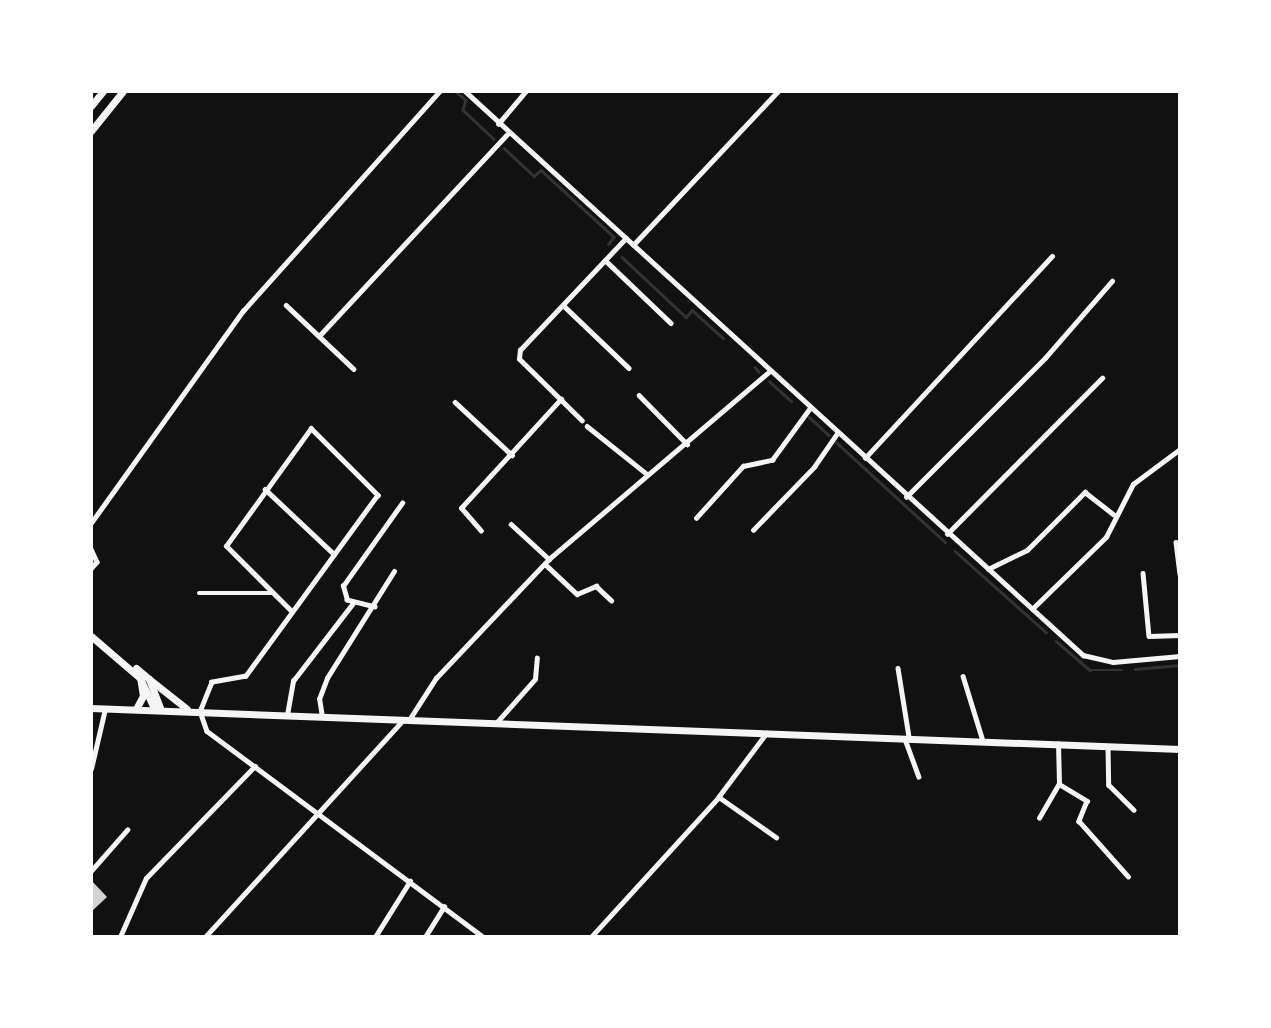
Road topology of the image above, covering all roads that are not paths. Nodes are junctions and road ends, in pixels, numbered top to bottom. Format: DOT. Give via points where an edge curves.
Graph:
graph roads {
  1 [pos="103,91"];
  2 [pos="123,91"];
  3 [pos="440,91"];
  4 [pos="465,91"];
  5 [pos="526,91"];
  6 [pos="778,91"];
  7 [pos="91,106"];
  8 [pos="498,124"];
  9 [pos="91,131"];
  10 [pos="508,133"];
  11 [pos="626,238"];
  12 [pos="633,245"];
  13 [pos="1052,257"];
  14 [pos="605,261"];
  15 [pos="1112,281"];
  16 [pos="286,305"];
  17 [pos="563,305"];
  18 [pos="671,323"];
  19 [pos="319,336"];
  20 [pos="629,368"];
  21 [pos="354,369"];
  22 [pos="769,372"];
  23 [pos="1102,378"];
  24 [pos="639,395"];
  25 [pos="561,399"];
  26 [pos="455,402"];
  27 [pos="810,408"];
  28 [pos="582,421"];
  29 [pos="587,426"];
  30 [pos="838,432"];
  31 [pos="688,444"];
  32 [pos="1180,449"];
  33 [pos="512,455"];
  34 [pos="865,458"];
  35 [pos="647,474"];
  36 [pos="265,489"];
  37 [pos="906,497"];
  38 [pos="402,503"];
  39 [pos="1113,514"];
  40 [pos="696,518"];
  41 [pos="91,523"];
  42 [pos="511,524"];
  43 [pos="753,530"];
  44 [pos="481,531"];
  45 [pos="947,534"];
  46 [pos="1176,542"];
  47 [pos="91,549"];
  48 [pos="334,554"];
  49 [pos="547,561"];
  50 [pos="91,569"];
  51 [pos="987,569"];
  52 [pos="394,571"];
  53 [pos="1143,573"];
  54 [pos="1180,574"];
  55 [pos="199,593"];
  56 [pos="272,593"];
  57 [pos="611,600"];
  58 [pos="353,603"];
  59 [pos="375,607"];
  60 [pos="1032,609"];
  61 [pos="292,612"];
  62 [pos="1180,635"];
  63 [pos="91,636"];
  64 [pos="1180,656"];
  65 [pos="537,658"];
  66 [pos="123,661"];
  67 [pos="898,668"];
  68 [pos="963,676"];
  69 [pos="140,678"];
  70 [pos="149,679"];
  71 [pos="91,708"];
  72 [pos="106,709"];
  73 [pos="136,709"];
  74 [pos="158,710"];
  75 [pos="191,710"];
  76 [pos="200,711"];
  77 [pos="287,716"];
  78 [pos="323,717"];
  79 [pos="405,721"];
  80 [pos="497,722"];
  81 [pos="768,732"];
  82 [pos="907,737"];
  83 [pos="984,741"];
  84 [pos="1058,744"];
  85 [pos="1108,746"];
  86 [pos="1180,750"];
  87 [pos="255,766"];
  88 [pos="91,769"];
  89 [pos="919,777"];
  90 [pos="1059,783"];
  91 [pos="719,797"];
  92 [pos="1134,810"];
  93 [pos="318,812"];
  94 [pos="1039,818"];
  95 [pos="127,830"];
  96 [pos="776,837"];
  97 [pos="91,871"];
  98 [pos="1128,876"];
  99 [pos="410,881"];
  100 [pos="444,907"];
  101 [pos="120,937"];
  102 [pos="205,937"];
  103 [pos="375,937"];
  104 [pos="425,937"];
  105 [pos="483,937"];
  106 [pos="591,937"];
  1 -- 7 [label="main road"];
  2 -- 9 [label="main road"];
  3 -- 41 [label="street" via="243,311"];
  4 -- 8 [label="street"];
  5 -- 8 [label="street"];
  6 -- 12 [label="street"];
  8 -- 10 [label="street"];
  10 -- 11 [label="street"];
  10 -- 19 [label="street"];
  11 -- 12 [label="street"];
  11 -- 14 [label="street"];
  12 -- 22 [label="street"];
  13 -- 34 [label="street"];
  14 -- 17 [label="street"];
  14 -- 18 [label="street"];
  15 -- 37 [label="street" via="1045,358"];
  16 -- 19 [label="street"];
  17 -- 20 [label="street"];
  17 -- 25 [label="street" via="519,359"];
  19 -- 21 [label="street"];
  22 -- 27 [label="street"];
  22 -- 31 [label="street"];
  23 -- 45 [label="street"];
  24 -- 31 [label="street"];
  25 -- 28 [label="street"];
  25 -- 33 [label="street"];
  26 -- 33 [label="street"];
  27 -- 30 [label="street"];
  27 -- 40 [label="street" via="772,460 743,466"];
  29 -- 35 [label="street"];
  30 -- 34 [label="street"];
  30 -- 43 [label="street" via="814,467"];
  31 -- 35 [label="street"];
  32 -- 39 [label="street" via="1133,484"];
  33 -- 44 [label="street" via="461,508"];
  34 -- 37 [label="street"];
  35 -- 49 [label="street"];
  36 -- 48 [label="street"];
  36 -- 48 [label="street" via="311,428 377,495"];
  36 -- 56 [label="street" via="226,552"];
  37 -- 45 [label="street"];
  38 -- 58 [label="street" via="343,586"];
  39 -- 51 [label="street" via="1085,492 1027,550"];
  39 -- 60 [label="street" via="1106,537"];
  42 -- 49 [label="street"];
  45 -- 51 [label="street"];
  46 -- 54 [label="street"];
  47 -- 50 [label="street" via="97,562"];
  48 -- 61 [label="street"];
  49 -- 57 [label="street" via="577,594 596,586"];
  49 -- 79 [label="street" via="436,678"];
  51 -- 60 [label="street"];
  52 -- 59 [label="street"];
  53 -- 62 [label="street" via="1149,636"];
  55 -- 56 [label="street"];
  56 -- 61 [label="street"];
  58 -- 59 [label="street"];
  58 -- 77 [label="street" via="293,681"];
  59 -- 78 [label="street" via="327,678 319,699"];
  60 -- 64 [label="street" via="1092,658"];
  61 -- 76 [label="street" via="246,677 212,682"];
  63 -- 66 [label="main road"];
  65 -- 80 [label="street" via="535,679"];
  66 -- 69 [label="main road"];
  66 -- 70 [label="main road"];
  67 -- 82 [label="street"];
  68 -- 83 [label="street"];
  69 -- 73 [label="main road"];
  69 -- 74 [label="main road"];
  70 -- 74 [label="main road"];
  70 -- 75 [label="main road"];
  71 -- 72 [label="main road"];
  72 -- 73 [label="main road"];
  72 -- 88 [label="street"];
  73 -- 74 [label="main road"];
  74 -- 75 [label="main road"];
  75 -- 76 [label="main road"];
  76 -- 77 [label="main road"];
  76 -- 87 [label="street" via="207,731"];
  77 -- 78 [label="main road"];
  78 -- 79 [label="main road"];
  79 -- 80 [label="main road"];
  79 -- 93 [label="street"];
  80 -- 81 [label="main road"];
  81 -- 82 [label="main road"];
  81 -- 91 [label="street"];
  82 -- 83 [label="main road"];
  82 -- 89 [label="street"];
  83 -- 84 [label="main road"];
  84 -- 85 [label="main road"];
  84 -- 90 [label="street"];
  85 -- 86 [label="main road"];
  85 -- 92 [label="street" via="1110,785"];
  87 -- 93 [label="street"];
  87 -- 101 [label="street" via="146,878"];
  90 -- 94 [label="street"];
  90 -- 98 [label="street" via="1087,801 1079,821"];
  91 -- 96 [label="street"];
  91 -- 106 [label="street"];
  93 -- 99 [label="street"];
  93 -- 102 [label="street"];
  95 -- 97 [label="street"];
  99 -- 100 [label="street"];
  99 -- 103 [label="street"];
  100 -- 104 [label="street"];
  100 -- 105 [label="street"];
}
